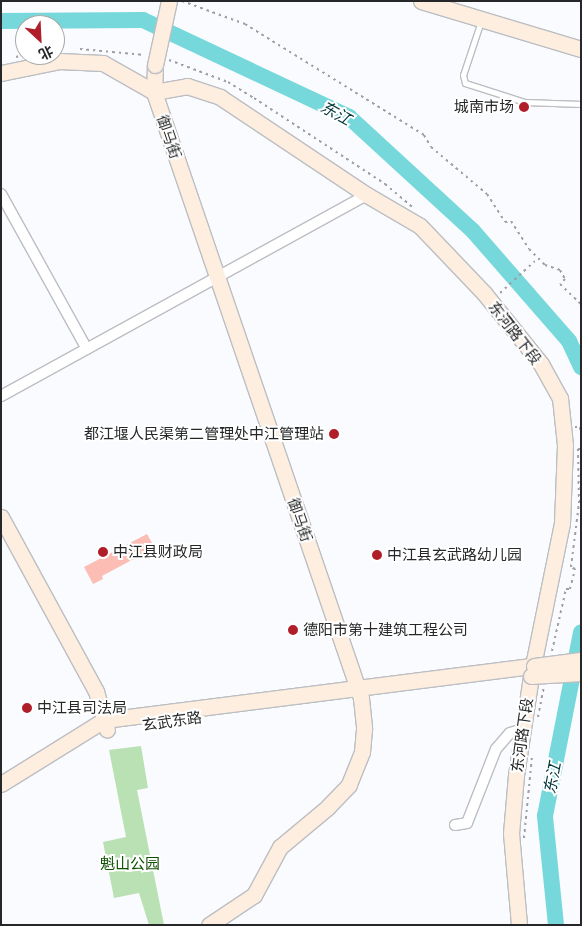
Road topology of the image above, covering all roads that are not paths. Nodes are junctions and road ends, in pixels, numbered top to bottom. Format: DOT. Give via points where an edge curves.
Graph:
graph roads {
  1 [pos="169,1"];
  2 [pos="421,1"];
  3 [pos="481,19"];
  4 [pos="581,49"];
  5 [pos="1,73"];
  6 [pos="154,92"];
  7 [pos="581,104"];
  8 [pos="1,194"];
  9 [pos="367,196"];
  10 [pos="217,277"];
  11 [pos="86,348"];
  12 [pos="1,396"];
  13 [pos="1,517"];
  14 [pos="581,660"];
  15 [pos="533,671"];
  16 [pos="581,673"];
  17 [pos="360,693"];
  18 [pos="106,725"];
  19 [pos="523,729"];
  20 [pos="1,784"];
  21 [pos="1,796"];
  22 [pos="455,825"];
  23 [pos="210,925"];
  24 [pos="519,925"];
  1 -- 6 [label="street, 御马街, bridge" via="155,65"];
  2 -- 3 [label="street"];
  3 -- 4 [label="street"];
  3 -- 7 [label="lane" via="463,75 466,83 525,102"];
  5 -- 6 [label="street" via="59,62 103,63"];
  6 -- 9 [label="street, 东河路下段" via="187,86 220,97"];
  6 -- 10 [label="street, 御马街"];
  8 -- 11 [label="street"];
  9 -- 10 [label="street"];
  9 -- 15 [label="street, 东河路下段" via="420,226 484,293 541,364 560,398 566,446 562,523"];
  10 -- 11 [label="street"];
  10 -- 17 [label="street, 御马街"];
  11 -- 12 [label="street"];
  13 -- 18 [label="street" via="96,691"];
  14 -- 15 [label="street, bridge"];
  15 -- 16 [label="street, bridge"];
  15 -- 17 [label="street, 玄武东路"];
  15 -- 19 [label="street, 东河路下段"];
  17 -- 18 [label="street, 玄武东路"];
  17 -- 23 [label="street, 御马街" via="364,728 362,752 349,784 328,807 280,847 254,895"];
  18 -- 20 [label="street, 玄武东路"];
  18 -- 21 [label="street, 玄武东路"];
  19 -- 22 [label="street" via="510,734 496,750 467,823"];
  19 -- 24 [label="street, 东河路下段" via="511,833"];
}
